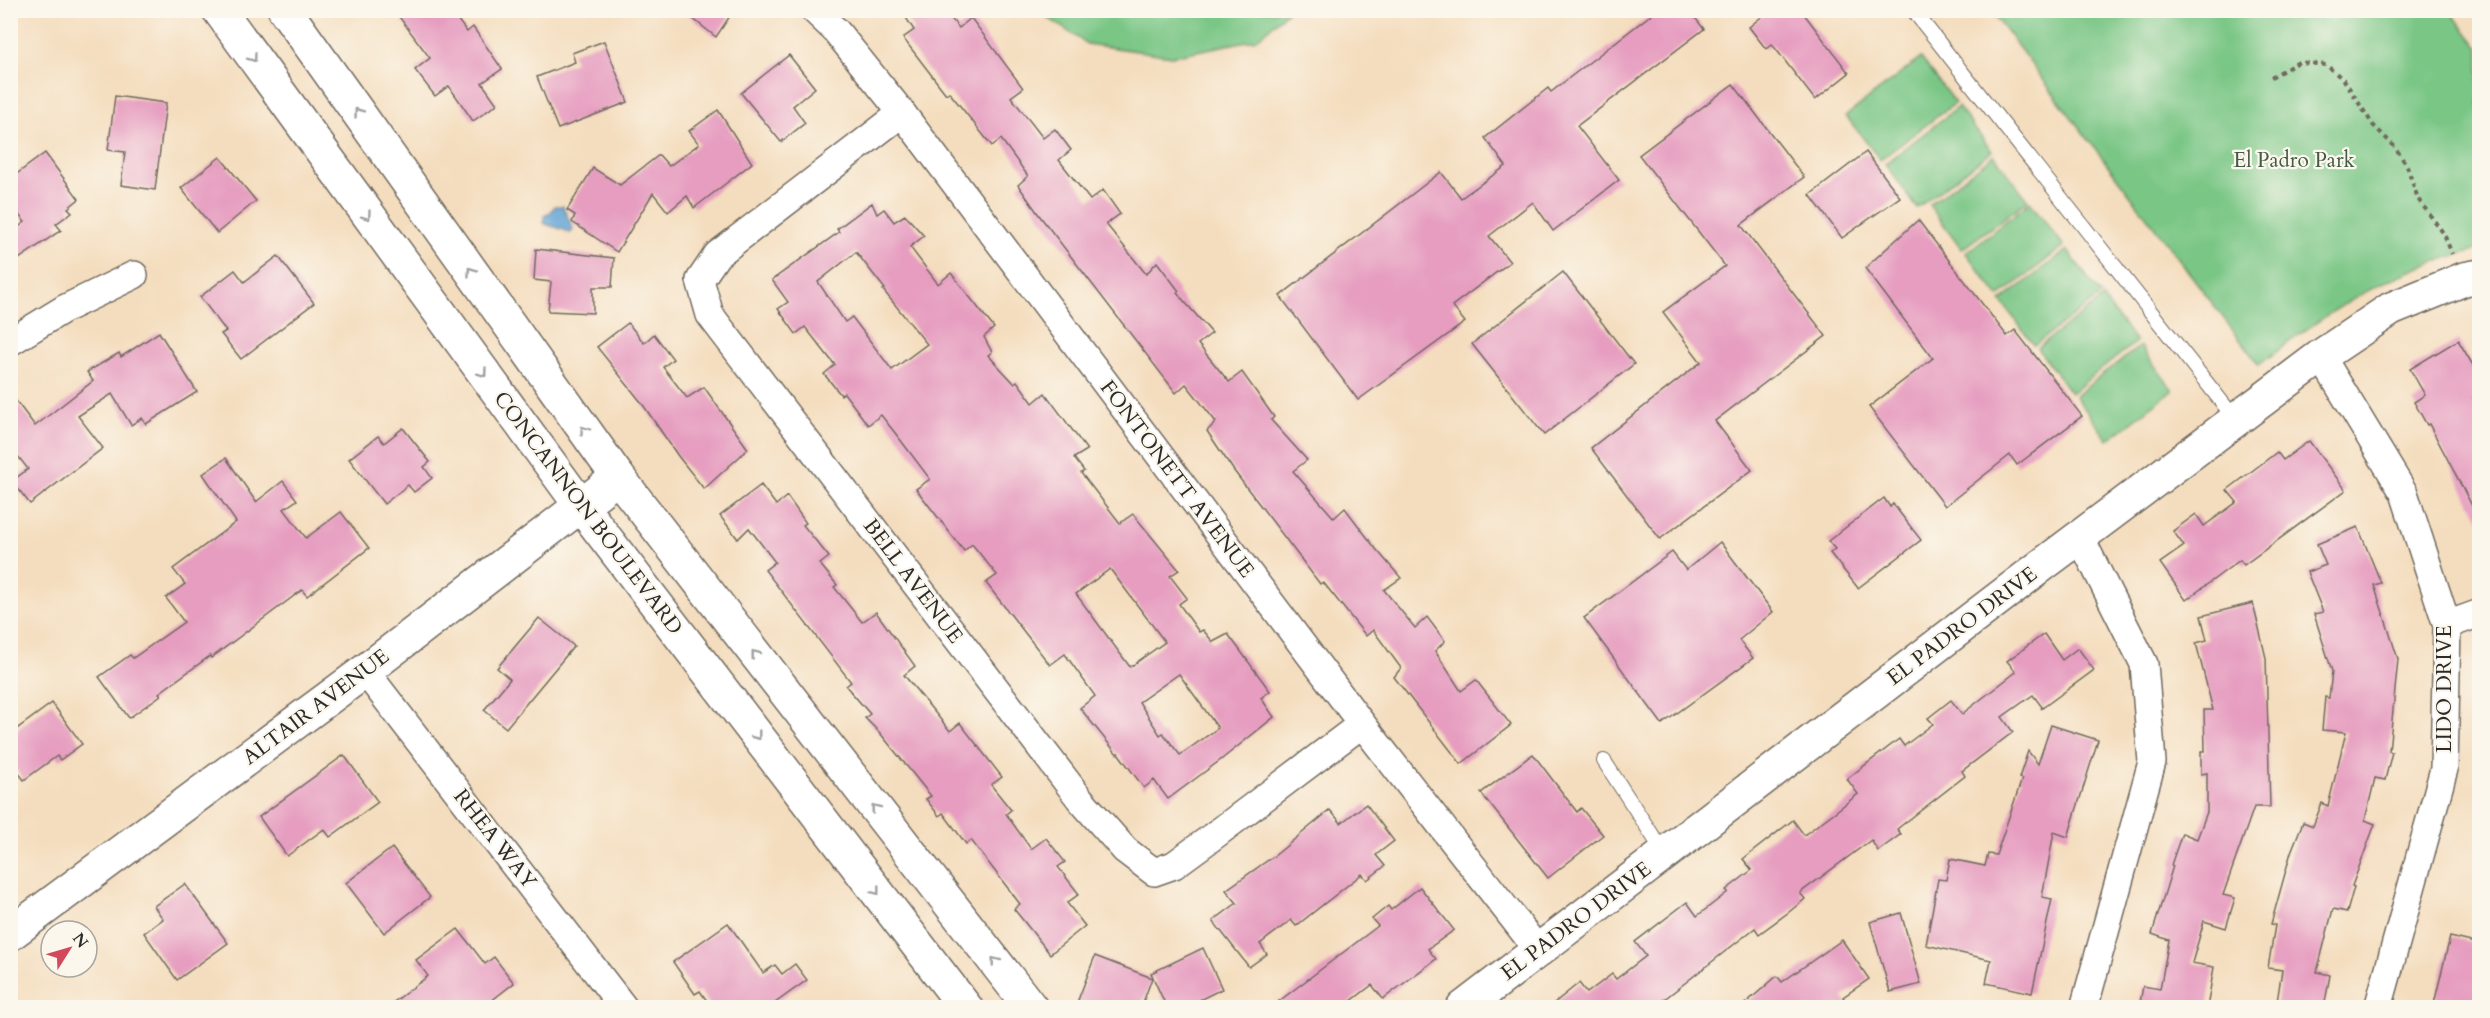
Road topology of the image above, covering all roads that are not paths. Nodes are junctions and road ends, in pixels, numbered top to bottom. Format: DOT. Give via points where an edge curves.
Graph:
graph roads {
  1 [pos="219,10"];
  2 [pos="285,10"];
  3 [pos="814,10"];
  4 [pos="1913,10"];
  5 [pos="902,113"];
  6 [pos="2466,267"];
  7 [pos="134,275"];
  8 [pos="10,342"];
  9 [pos="2321,356"];
  10 [pos="2236,420"];
  11 [pos="618,477"];
  12 [pos="581,506"];
  13 [pos="2079,537"];
  14 [pos="2480,613"];
  15 [pos="2447,625"];
  16 [pos="365,671"];
  17 [pos="1362,724"];
  18 [pos="1604,761"];
  19 [pos="1664,853"];
  20 [pos="10,934"];
  21 [pos="1538,950"];
  22 [pos="624,1008"];
  23 [pos="966,1008"];
  24 [pos="1031,1008"];
  25 [pos="1462,1008"];
  26 [pos="2084,1008"];
  27 [pos="2379,1008"];
  1 -- 12 [label="main road, CONCANNON BOULEVARD, one-way"];
  11 -- 2 [label="main road, one-way"];
  3 -- 5 [label="street, FONTONETT AVENUE" via="836,31"];
  4 -- 10 [label="lane"];
  5 -- 17 [label="street, FONTONETT AVENUE"];
  5 -- 17 [label="street, BELL AVENUE" via="717,255 700,280 710,315 1080,799 1125,850 1154,872 1174,865"];
  6 -- 9 [label="main road, EL PADRO DRIVE" via="2464,279 2391,309"];
  7 -- 8 [label="street" via="64,309"];
  9 -- 10 [label="main road, EL PADRO DRIVE"];
  9 -- 15 [label="street, LIDO DRIVE" via="2404,493"];
  10 -- 13 [label="main road, EL PADRO DRIVE"];
  11 -- 12 [label="main road, ALTAIR AVENUE"];
  24 -- 11 [label="main road, one-way"];
  12 -- 16 [label="main road, ALTAIR AVENUE"];
  12 -- 23 [label="main road, CONCANNON BOULEVARD, one-way"];
  13 -- 19 [label="main road, EL PADRO DRIVE"];
  13 -- 26 [label="street" via="2144,664 2152,762"];
  14 -- 15 [label="street"];
  15 -- 27 [label="street, LIDO DRIVE" via="2444,769"];
  16 -- 20 [label="main road, ALTAIR AVENUE"];
  16 -- 22 [label="street, RHEA WAY"];
  17 -- 21 [label="street, FONTONETT AVENUE"];
  18 -- 19 [label="lane"];
  19 -- 21 [label="main road, EL PADRO DRIVE"];
  21 -- 25 [label="main road, EL PADRO DRIVE"];
}
